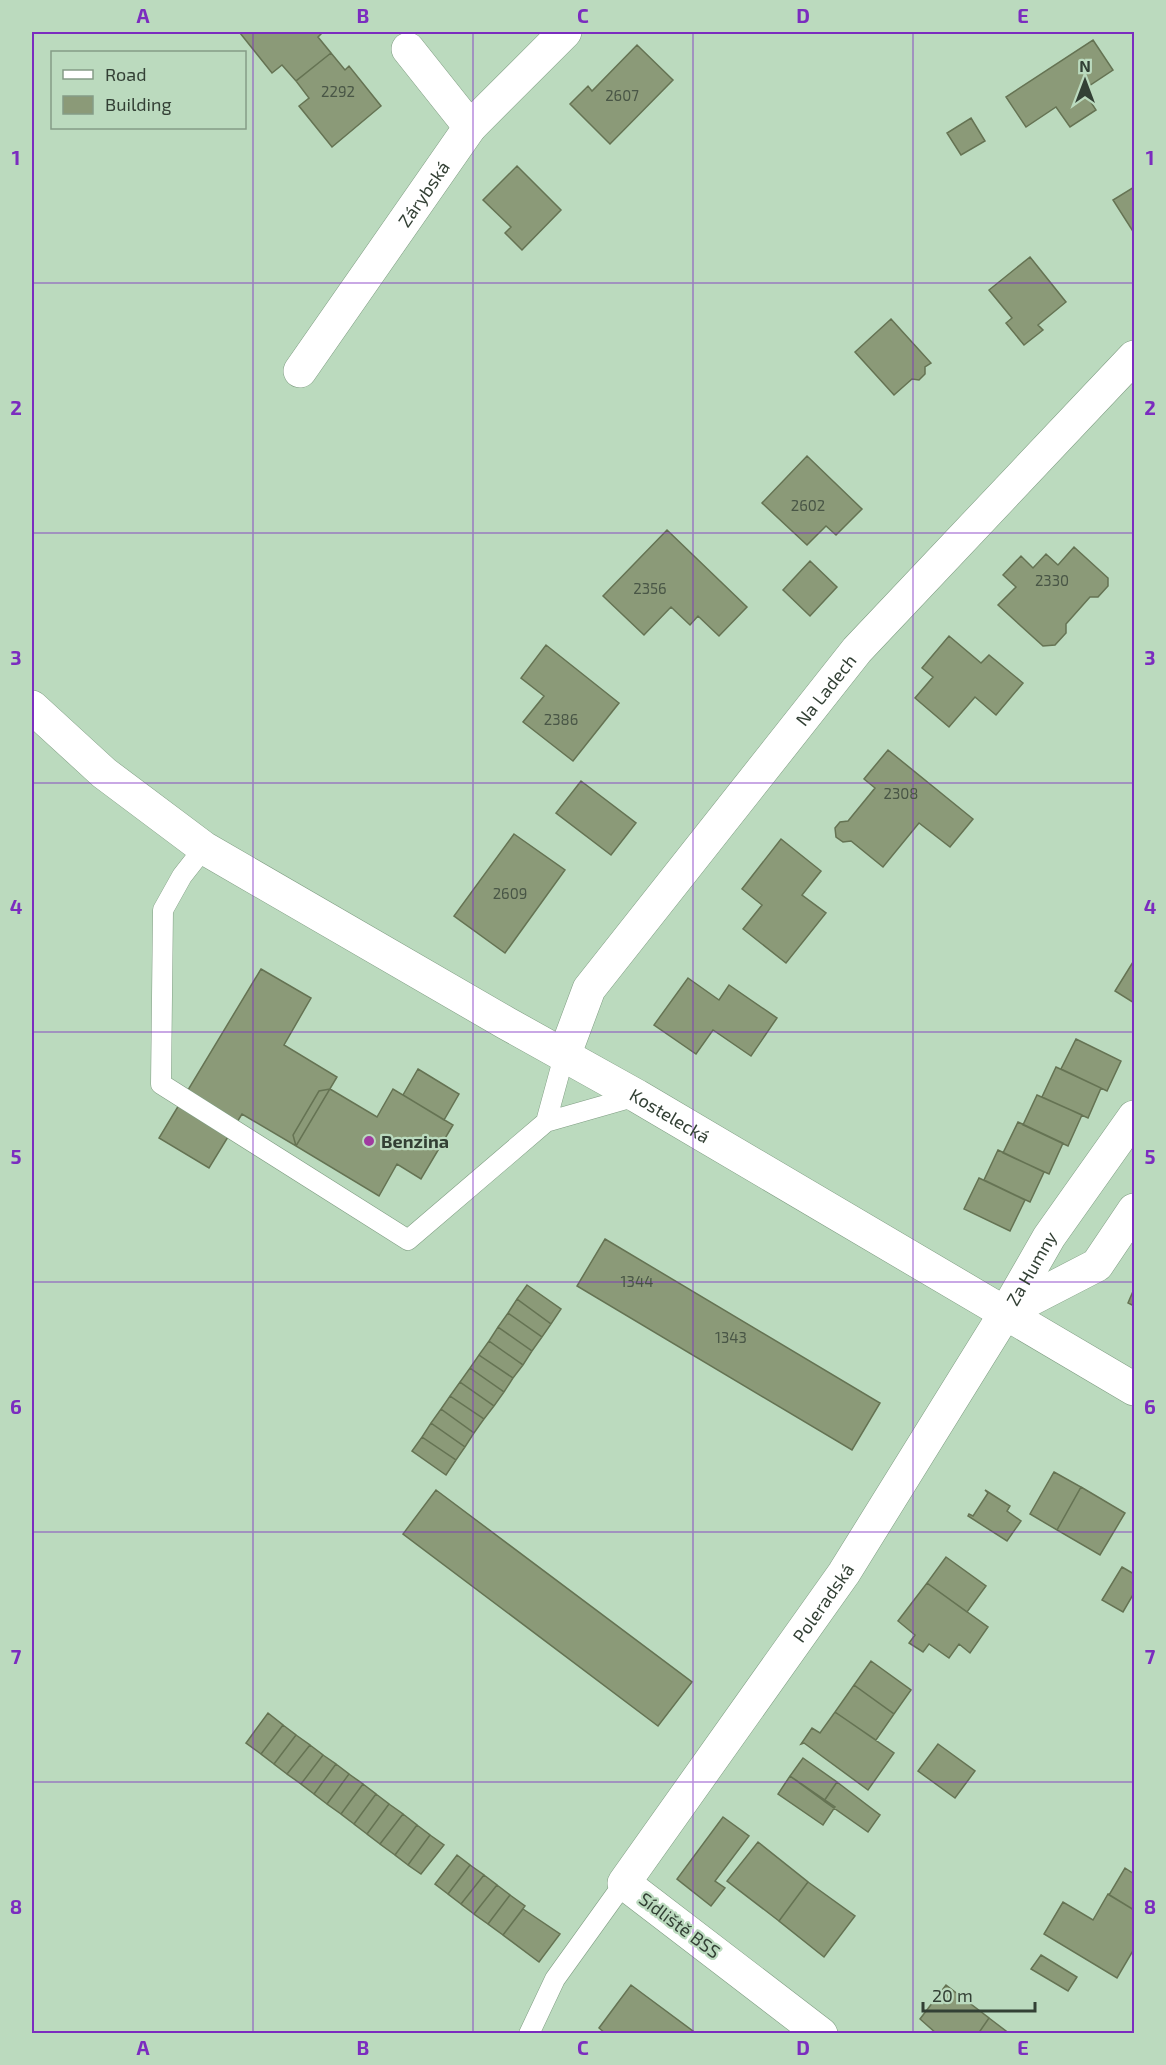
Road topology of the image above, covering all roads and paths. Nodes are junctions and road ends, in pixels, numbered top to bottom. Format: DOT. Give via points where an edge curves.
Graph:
graph roads {
  1 [pos="565,32"];
  2 [pos="408,49"];
  3 [pos="470,128"];
  4 [pos="1134,357"];
  5 [pos="300,371"];
  6 [pos="32,707"];
  7 [pos="204,848"];
  8 [pos="564,1056"];
  9 [pos="637,1096"];
  10 [pos="1134,1117"];
  11 [pos="546,1122"];
  12 [pos="1134,1210"];
  13 [pos="1006,1312"];
  14 [pos="1134,1389"];
  15 [pos="624,1882"];
  16 [pos="529,2034"];
  17 [pos="821,2034"];
  1 -- 3 [label="street, Zárybská"];
  2 -- 3 [label="street"];
  3 -- 5 [label="street, Zárybská"];
  4 -- 8 [label="street, Na Ladech" via="857,650 589,988"];
  6 -- 7 [label="street, Kostelecká" via="104,773"];
  7 -- 8 [label="street, Kostelecká"];
  7 -- 11 [label="lane" via="182,876 164,910 161,1084 408,1240"];
  8 -- 9 [label="street, Kostelecká"];
  8 -- 11 [label="lane"];
  9 -- 11 [label="lane"];
  9 -- 13 [label="street, Kostelecká"];
  10 -- 13 [label="street, Za Humny" via="1049,1237"];
  12 -- 13 [label="street, Za Humny" via="1097,1265"];
  13 -- 14 [label="street, Kostelecká"];
  13 -- 15 [label="street, Poleradská" via="844,1573"];
  15 -- 16 [label="lane, Sídliště BSS" via="555,1979"];
  15 -- 17 [label="street, Sídliště BSS"];
}
